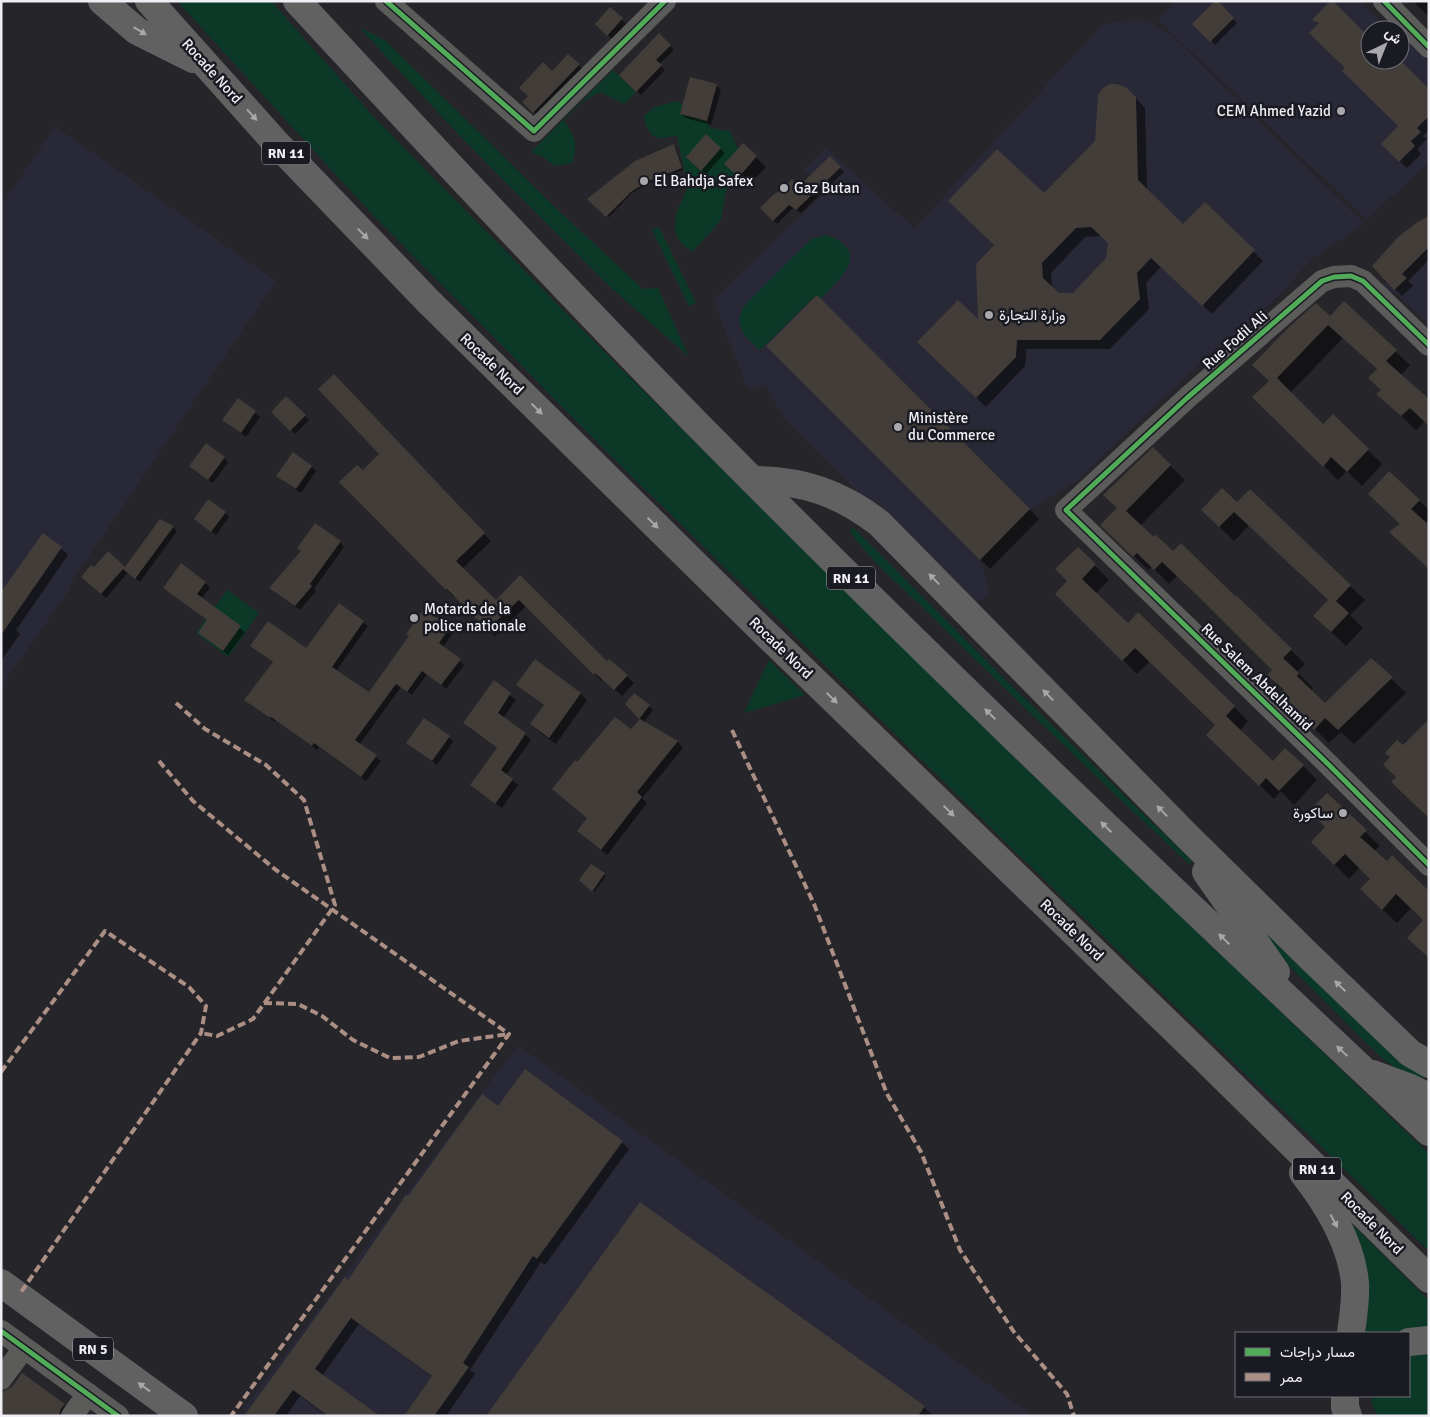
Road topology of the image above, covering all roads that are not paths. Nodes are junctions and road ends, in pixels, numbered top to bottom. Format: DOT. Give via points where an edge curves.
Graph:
graph roads {
  1 [pos="102,1"];
  2 [pos="149,1"];
  3 [pos="297,1"];
  4 [pos="386,1"];
  5 [pos="665,1"];
  6 [pos="1384,1"];
  7 [pos="1429,47"];
  8 [pos="208,66"];
  9 [pos="1429,345"];
  10 [pos="753,480"];
  11 [pos="1066,510"];
  12 [pos="1188,837"];
  13 [pos="1429,865"];
  14 [pos="1309,1020"];
  15 [pos="1206,1060"];
  16 [pos="1429,1064"];
  17 [pos="1362,1070"];
  18 [pos="1429,1097"];
  19 [pos="1429,1132"];
  20 [pos="1429,1279"];
  21 [pos="1,1283"];
  22 [pos="1,1305"];
  23 [pos="1,1331"];
  24 [pos="1350,1332"];
  25 [pos="1429,1340"];
  26 [pos="1410,1342"];
  27 [pos="24,1348"];
  28 [pos="1,1379"];
  29 [pos="88,1394"];
  30 [pos="1345,1397"];
  31 [pos="1359,1397"];
  32 [pos="72,1416"];
  33 [pos="118,1416"];
  34 [pos="154,1416"];
  35 [pos="184,1416"];
  36 [pos="1348,1416"];
  37 [pos="1359,1416"];
  1 -- 8 [label="highway, one-way" via="138,30"];
  2 -- 8 [label="highway, Rocade Nord / RN 11"];
  3 -- 10 [label="highway, RN 11" via="450,166"];
  4 -- 5 [label="street" via="534,131"];
  6 -- 7 [label="street"];
  8 -- 15 [label="highway, Rocade Nord / RN 11, one-way" via="277,144 428,302"];
  9 -- 11 [label="street, Rue Fodil Ali" via="1363,281 1351,276 1322,281 1187,398"];
  12 -- 10 [label="highway, one-way" via="879,523 863,510 826,492 789,482"];
  14 -- 10 [label="highway, RN 11, one-way" via="1056,780"];
  11 -- 13 [label="street, Rue Salem Abdelhamid"];
  12 -- 14 [label="highway" via="1205,870"];
  16 -- 12 [label="highway, one-way" via="1410,1053"];
  17 -- 14 [label="highway, RN 11, one-way"];
  15 -- 20 [label="highway, Rocade Nord / RN 11"];
  15 -- 24 [label="highway, one-way" via="1304,1174 1336,1223 1352,1263 1355,1284"];
  17 -- 18 [label="highway"];
  17 -- 19 [label="highway, RN 11"];
  35 -- 21 [label="highway, RN 5, one-way"];
  22 -- 34 [label="highway, RN 5"];
  23 -- 27 [label="street"];
  25 -- 26 [label="highway"];
  27 -- 28 [label="street"];
  27 -- 29 [label="street"];
  29 -- 32 [label="street"];
  29 -- 33 [label="street"];
  30 -- 36 [label="highway"];
  31 -- 37 [label="highway"];
}
